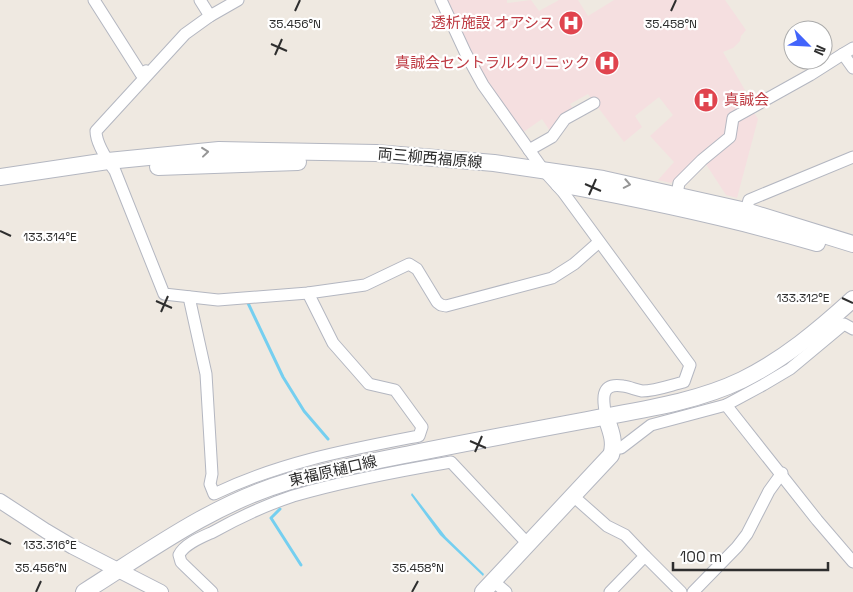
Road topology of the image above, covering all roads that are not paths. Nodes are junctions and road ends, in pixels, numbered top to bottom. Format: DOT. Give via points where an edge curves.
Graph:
graph roads {
  1 [pos="94,0"];
  2 [pos="200,0"];
  3 [pos="238,0"];
  4 [pos="441,0"];
  5 [pos="210,16"];
  6 [pos="848,51"];
  7 [pos="853,68"];
  8 [pos="148,73"];
  9 [pos="594,103"];
  10 [pos="529,150"];
  11 [pos="853,157"];
  12 [pos="111,166"];
  13 [pos="0,177"];
  14 [pos="549,177"];
  15 [pos="0,187"];
  16 [pos="677,194"];
  17 [pos="746,211"];
  18 [pos="599,242"];
  19 [pos="853,244"];
  20 [pos="853,254"];
  21 [pos="308,293"];
  22 [pos="189,297"];
  23 [pos="853,298"];
  24 [pos="853,329"];
  25 [pos="726,405"];
  26 [pos="606,417"];
  27 [pos="614,448"];
  28 [pos="310,458"];
  29 [pos="782,474"];
  30 [pos="316,482"];
  31 [pos="572,495"];
  32 [pos="0,501"];
  33 [pos="527,543"];
  34 [pos="645,556"];
  35 [pos="853,562"];
  36 [pos="118,570"];
  37 [pos="488,586"];
  38 [pos="84,592"];
  39 [pos="162,592"];
  40 [pos="212,592"];
  41 [pos="506,592"];
  42 [pos="610,592"];
  43 [pos="681,592"];
  44 [pos="693,592"];
  1 -- 8 [label="street" via="142,74"];
  2 -- 5 [label="street"];
  3 -- 5 [label="street"];
  4 -- 10 [label="street" via="482,86"];
  5 -- 8 [label="street" via="185,34"];
  6 -- 7 [label="street"];
  6 -- 16 [label="street" via="733,121 730,137 679,183"];
  8 -- 12 [label="street" via="96,131"];
  9 -- 10 [label="street" via="566,118 552,137"];
  10 -- 14 [label="street"];
  11 -- 17 [label="street" via="749,200"];
  12 -- 13 [label="main road, 両三柳西福原線"];
  12 -- 14 [label="main road, 両三柳西福原線" via="219,150 376,153 494,164"];
  12 -- 15 [label="main road, 両三柳西福原線"];
  12 -- 22 [label="street" via="164,294"];
  14 -- 16 [label="main road, 両三柳西福原線, one-way" via="603,180"];
  14 -- 18 [label="street"];
  14 -- 20 [label="main road, 両三柳西福原線" via="721,217"];
  16 -- 17 [label="main road, 両三柳西福原線"];
  17 -- 19 [label="main road, 両三柳西福原線"];
  18 -- 21 [label="street" via="552,278 446,306 437,302 417,269 409,264 364,285"];
  18 -- 26 [label="street" via="690,364 684,382 641,391 622,386 608,388 602,398"];
  21 -- 22 [label="street" via="218,300"];
  21 -- 28 [label="street" via="334,343 369,384 395,390 422,426 419,436"];
  22 -- 28 [label="street" via="206,374 210,484 214,494 244,480"];
  23 -- 26 [label="main road, 東福原樋口線" via="803,342 741,380 703,396"];
  24 -- 25 [label="street" via="844,324 790,369"];
  25 -- 27 [label="street" via="652,425 621,448"];
  25 -- 29 [label="street"];
  26 -- 27 [label="main road"];
  26 -- 30 [label="main road, 東福原樋口線" via="428,450"];
  27 -- 31 [label="main road"];
  28 -- 30 [label="street"];
  29 -- 35 [label="street"];
  29 -- 44 [label="street" via="769,491 747,534"];
  30 -- 33 [label="street" via="450,462"];
  30 -- 36 [label="main road, 東福原樋口線" via="276,486 209,514"];
  30 -- 40 [label="street" via="181,550 180,562"];
  31 -- 33 [label="main road"];
  31 -- 34 [label="street" via="607,526 625,535"];
  32 -- 36 [label="street" via="46,531"];
  33 -- 37 [label="main road"];
  34 -- 42 [label="street"];
  34 -- 43 [label="street"];
  36 -- 38 [label="main road, 東福原樋口線"];
  36 -- 39 [label="street"];
  37 -- 41 [label="street"];
}
